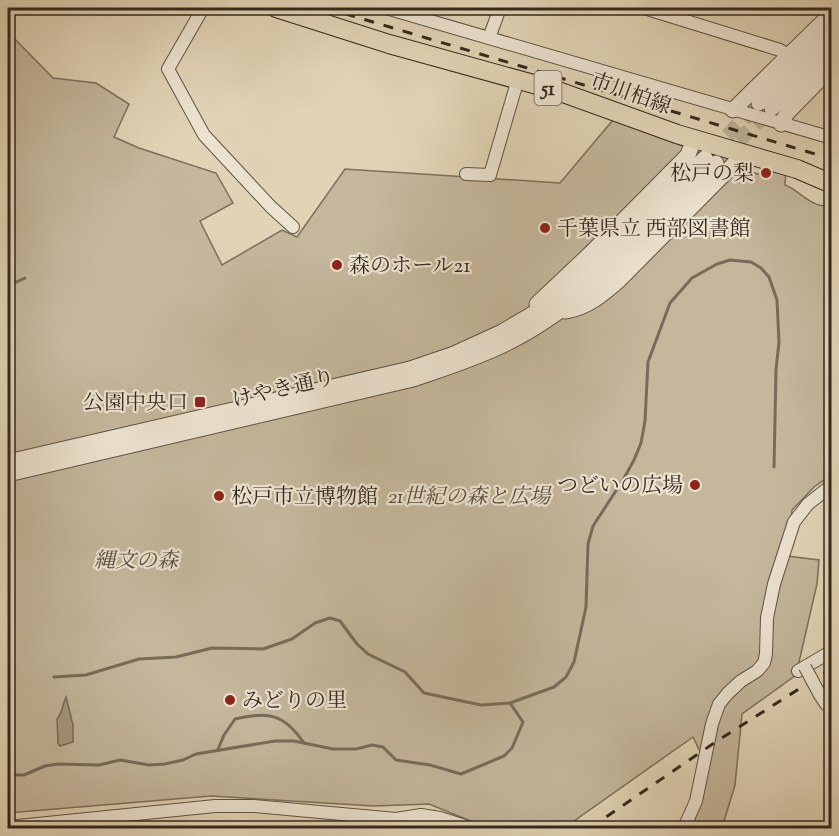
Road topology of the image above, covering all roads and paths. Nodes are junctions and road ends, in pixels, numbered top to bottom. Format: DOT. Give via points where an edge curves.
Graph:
graph roads {
  1 [pos="203,8"];
  2 [pos="276,8"];
  3 [pos="386,8"];
  4 [pos="500,8"];
  5 [pos="644,8"];
  6 [pos="831,13"];
  7 [pos="831,32"];
  8 [pos="489,38"];
  9 [pos="831,48"];
  10 [pos="788,55"];
  11 [pos="831,67"];
  12 [pos="518,79"];
  13 [pos="733,110"];
  14 [pos="781,124"];
  15 [pos="831,138"];
  16 [pos="694,139"];
  17 [pos="739,152"];
  18 [pos="711,160"];
  19 [pos="466,174"];
  20 [pos="831,184"];
  21 [pos="293,227"];
  22 [pos="555,307"];
  23 [pos="526,318"];
  24 [pos="8,462"];
  25 [pos="8,474"];
  26 [pos="831,485"];
  27 [pos="831,651"];
  28 [pos="831,707"];
  29 [pos="8,827"];
  30 [pos="471,828"];
  31 [pos="684,828"];
  1 -- 21 [label="street" via="168,69 204,135"];
  2 -- 12 [label="main road, 市川柏線 / 51"];
  3 -- 8 [label="street"];
  4 -- 8 [label="street"];
  5 -- 10 [label="street"];
  6 -- 10 [label="street"];
  7 -- 9 [label="street" via="765,106"];
  8 -- 13 [label="street"];
  10 -- 13 [label="street"];
  11 -- 14 [label="street" via="787,112"];
  12 -- 16 [label="main road, 市川柏線 / 51"];
  12 -- 19 [label="street" via="490,175"];
  13 -- 14 [label="street"];
  14 -- 15 [label="street"];
  16 -- 17 [label="main road, 市川柏線 / 51"];
  16 -- 23 [label="street" via="688,155"];
  17 -- 20 [label="main road, 市川柏線 / 51"];
  17 -- 22 [label="street" via="735,164 619,280 573,310"];
  18 -- 22 [label="street" via="590,288"];
  22 -- 23 [label="street, けやき通り"];
  22 -- 25 [label="street, けやき通り" via="507,343 413,379"];
  23 -- 24 [label="street, けやき通り" via="454,354 410,369"];
  26 -- 31 [label="street" via="794,522 774,584 764,663 719,704 696,801"];
  27 -- 28 [label="street, bridge" via="801,669"];
  29 -- 30 [label="street" via="254,806 396,819 421,815"];
}
